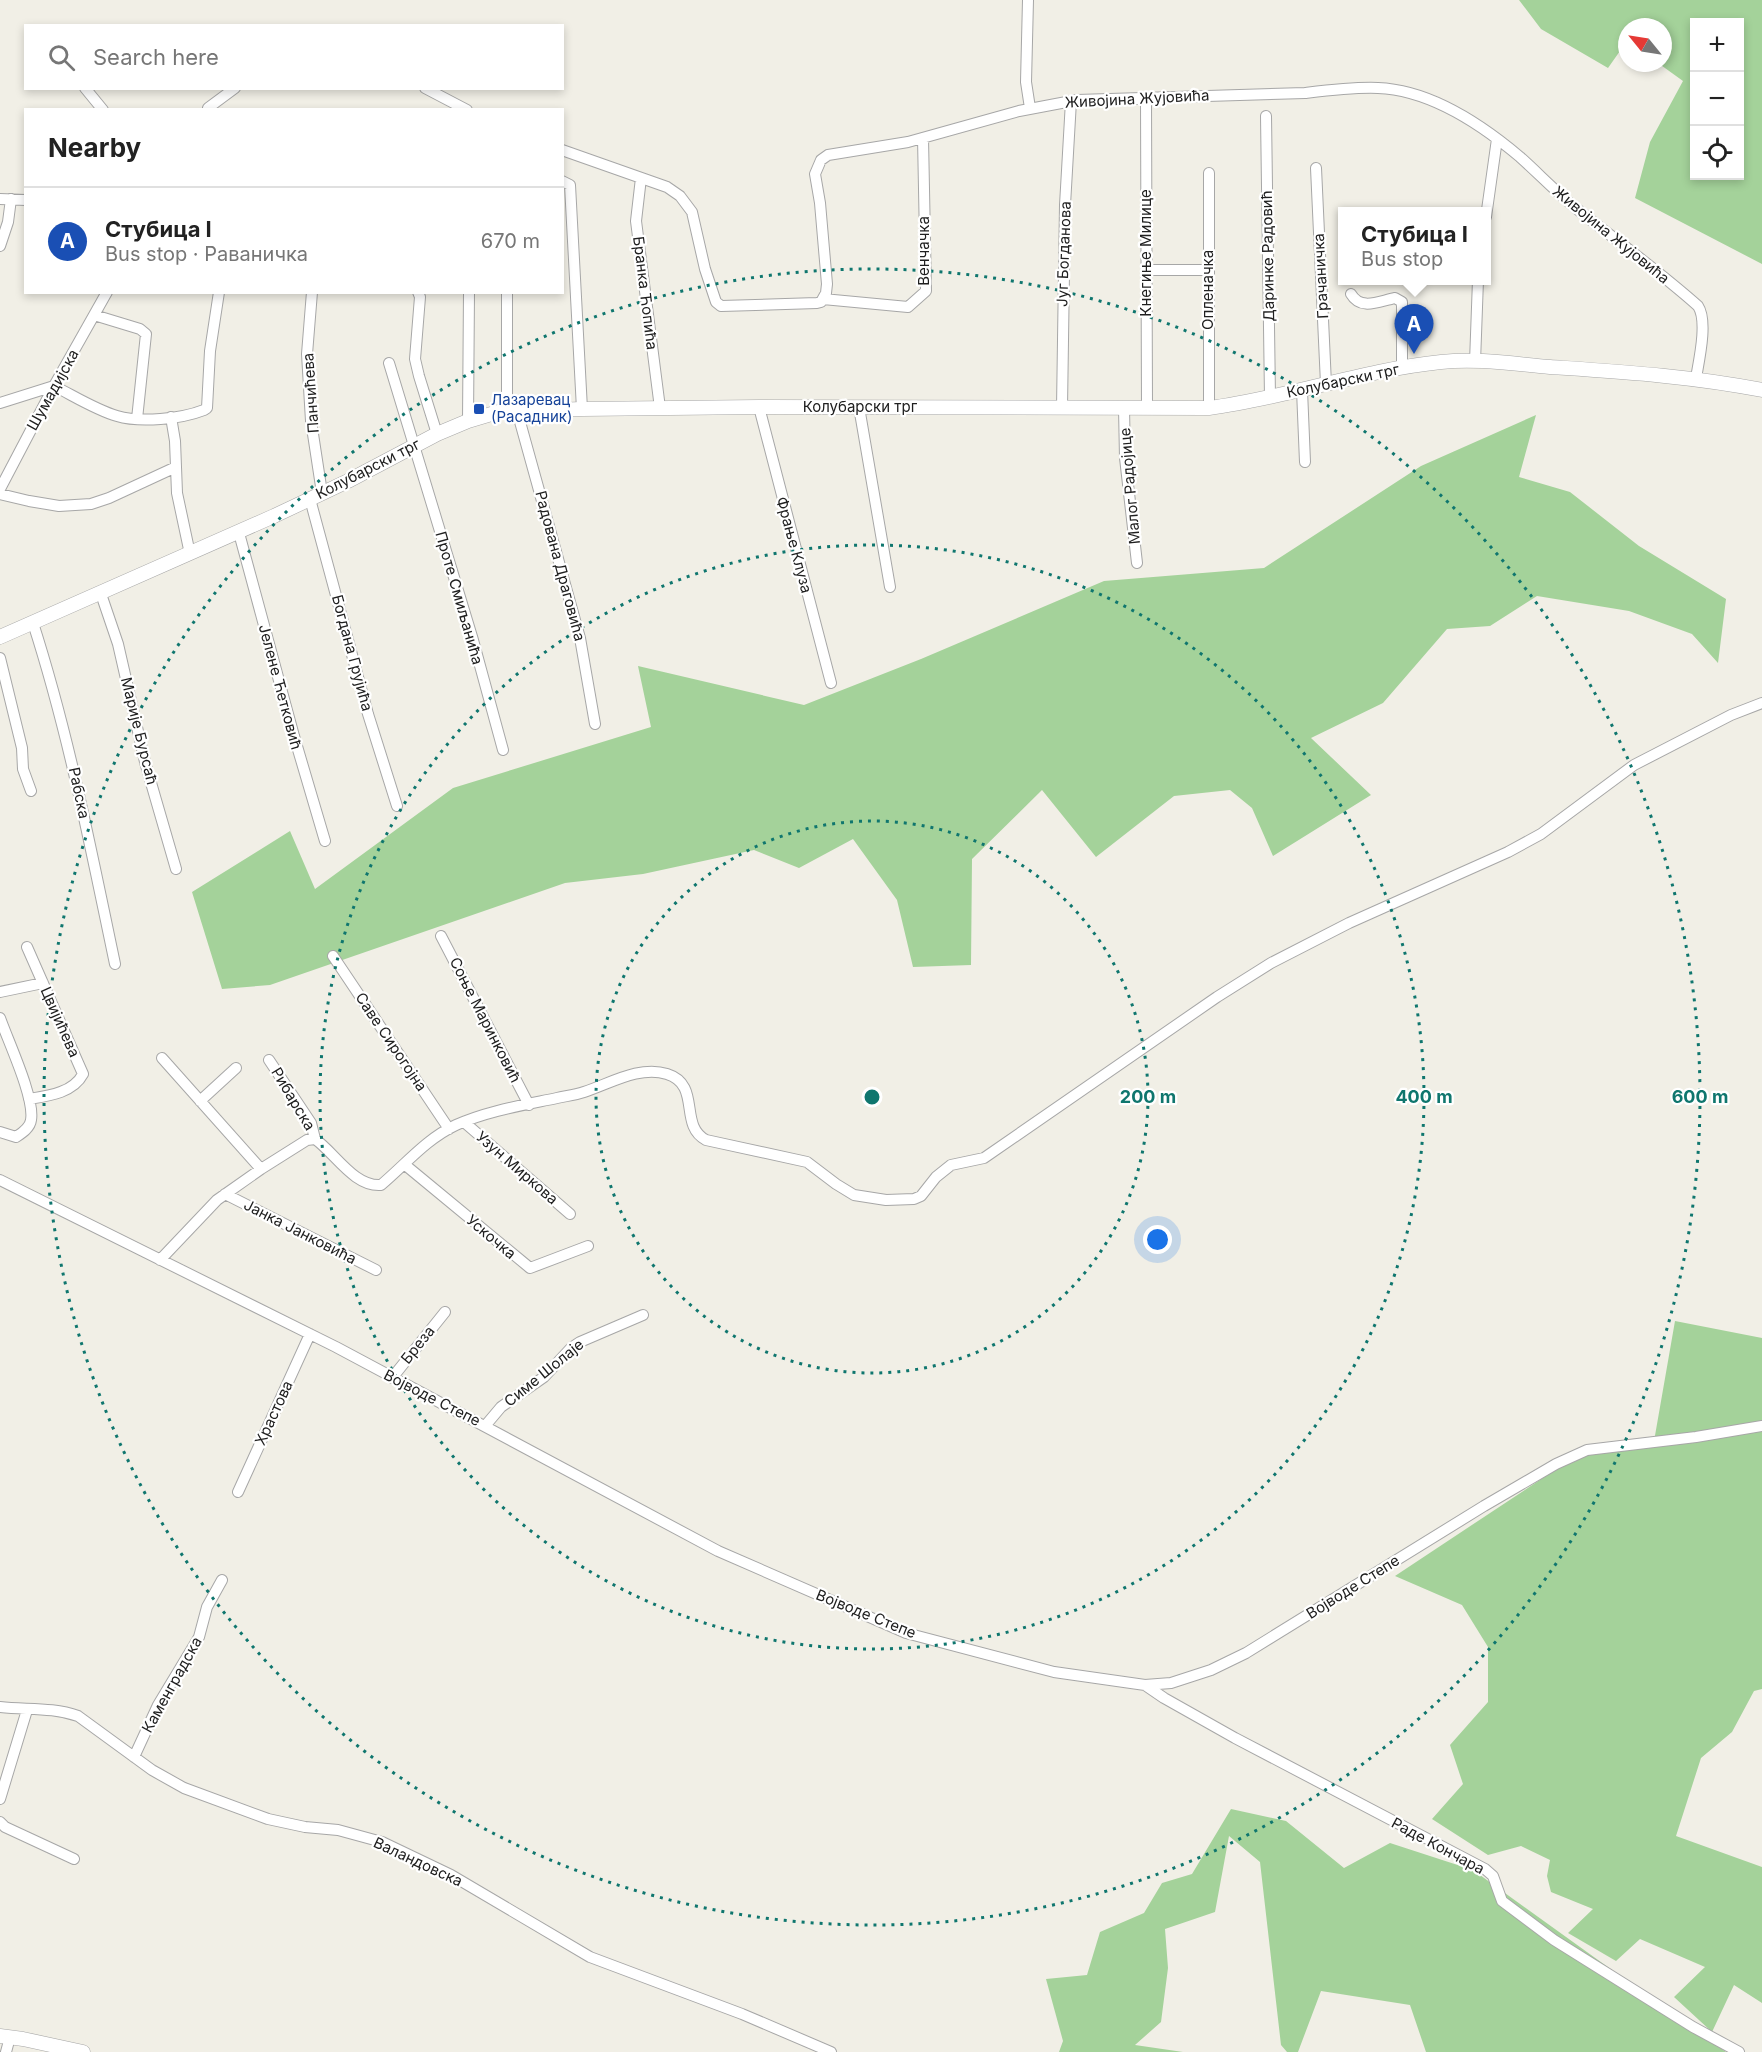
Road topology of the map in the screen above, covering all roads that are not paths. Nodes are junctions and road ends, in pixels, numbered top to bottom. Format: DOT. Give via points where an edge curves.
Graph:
graph roads {
  1 [pos="1028,0"];
  2 [pos="87,90"];
  3 [pos="232,90"];
  4 [pos="429,90"];
  5 [pos="1146,98"];
  6 [pos="1071,101"];
  7 [pos="101,108"];
  8 [pos="209,108"];
  9 [pos="463,108"];
  10 [pos="1030,108"];
  11 [pos="1266,116"];
  12 [pos="923,138"];
  13 [pos="1497,139"];
  14 [pos="564,151"];
  15 [pos="1316,168"];
  16 [pos="1209,172"];
  17 [pos="641,178"];
  18 [pos="564,183"];
  19 [pos="5,199"];
  20 [pos="24,201"];
  21 [pos="1487,207"];
  22 [pos="0,246"];
  23 [pos="1147,270"];
  24 [pos="1208,270"];
  25 [pos="1478,285"];
  26 [pos="95,294"];
  27 [pos="106,294"];
  28 [pos="219,294"];
  29 [pos="312,294"];
  30 [pos="419,294"];
  31 [pos="469,294"];
  32 [pos="507,294"];
  33 [pos="1351,294"];
  34 [pos="823,299"];
  35 [pos="97,311"];
  36 [pos="1475,362"];
  37 [pos="389,363"];
  38 [pos="1402,368"];
  39 [pos="1696,378"];
  40 [pos="1326,384"];
  41 [pos="54,386"];
  42 [pos="1302,390"];
  43 [pos="1762,390"];
  44 [pos="1270,397"];
  45 [pos="0,403"];
  46 [pos="759,407"];
  47 [pos="660,408"];
  48 [pos="860,408"];
  49 [pos="1062,408"];
  50 [pos="1124,408"];
  51 [pos="1147,408"];
  52 [pos="1209,408"];
  53 [pos="582,409"];
  54 [pos="512,411"];
  55 [pos="171,417"];
  56 [pos="137,419"];
  57 [pos="468,421"];
  58 [pos="437,434"];
  59 [pos="413,447"];
  60 [pos="1305,462"];
  61 [pos="176,467"];
  62 [pos="0,489"];
  63 [pos="0,494"];
  64 [pos="316,496"];
  65 [pos="238,533"];
  66 [pos="190,554"];
  67 [pos="1137,563"];
  68 [pos="890,587"];
  69 [pos="101,594"];
  70 [pos="33,623"];
  71 [pos="0,638"];
  72 [pos="0,658"];
  73 [pos="831,683"];
  74 [pos="1762,703"];
  75 [pos="594,724"];
  76 [pos="503,750"];
  77 [pos="31,791"];
  78 [pos="398,806"];
  79 [pos="325,841"];
  80 [pos="176,869"];
  81 [pos="441,936"];
  82 [pos="27,947"];
  83 [pos="333,956"];
  84 [pos="115,964"];
  85 [pos="43,983"];
  86 [pos="0,993"];
  87 [pos="0,1018"];
  88 [pos="162,1058"];
  89 [pos="269,1060"];
  90 [pos="236,1068"];
  91 [pos="29,1099"];
  92 [pos="200,1101"];
  93 [pos="529,1105"];
  94 [pos="464,1122"];
  95 [pos="449,1129"];
  96 [pos="5,1134"];
  97 [pos="315,1139"];
  98 [pos="0,1146"];
  99 [pos="404,1164"];
  100 [pos="261,1169"];
  101 [pos="0,1180"];
  102 [pos="225,1194"];
  103 [pos="570,1214"];
  104 [pos="588,1246"];
  105 [pos="160,1260"];
  106 [pos="376,1270"];
  107 [pos="445,1312"];
  108 [pos="643,1315"];
  109 [pos="310,1334"];
  110 [pos="392,1378"];
  111 [pos="485,1426"];
  112 [pos="1762,1426"];
  113 [pos="238,1492"];
  114 [pos="222,1580"];
  115 [pos="1145,1685"];
  116 [pos="0,1707"];
  117 [pos="27,1710"];
  118 [pos="134,1757"];
  119 [pos="0,1799"];
  120 [pos="0,1822"];
  121 [pos="74,1859"];
  122 [pos="5,2037"];
  123 [pos="6,2052"];
  124 [pos="83,2052"];
  125 [pos="831,2052"];
  126 [pos="1739,2052"];
  1 -- 10 [label="street" via="1026,82"];
  2 -- 7 [label="street"];
  3 -- 8 [label="street"];
  4 -- 9 [label="street"];
  5 -- 6 [label="street, Живојина Жујовића"];
  5 -- 13 [label="street, Живојина Жујовића" via="1380,88 1432,100"];
  5 -- 23 [label="street, Кнегиње Милице"];
  6 -- 10 [label="street, Живојина Жујовића"];
  6 -- 49 [label="street, Југ Богданова"];
  10 -- 12 [label="street, Живојина Жујовића"];
  11 -- 44 [label="street, Даринке Радовић"];
  12 -- 34 [label="street, Живојина Жујовића" via="828,155 821,160 815,174 826,265"];
  12 -- 34 [label="street, Венчачка" via="926,291 908,307"];
  13 -- 21 [label="street"];
  13 -- 39 [label="street, Живојина Жујовића" via="1698,306 1703,322"];
  14 -- 17 [label="street"];
  15 -- 40 [label="street, Грачаничка"];
  16 -- 24 [label="street, Опленачка"];
  17 -- 34 [label="street" via="680,195 692,212 705,268 716,302 721,306 817,303"];
  17 -- 47 [label="street, Бранка Ћопића" via="636,221"];
  18 -- 53 [label="street" via="570,186"];
  19 -- 20 [label="street"];
  19 -- 22 [label="street" via="8,222"];
  23 -- 24 [label="street"];
  23 -- 51 [label="street, Кнегиње Милице"];
  24 -- 52 [label="street, Опленачка"];
  25 -- 36 [label="street"];
  26 -- 35 [label="street"];
  27 -- 35 [label="street, Шумадијска"];
  28 -- 55 [label="street" via="207,408"];
  29 -- 64 [label="street, Панчићева" via="307,354"];
  30 -- 58 [label="street" via="415,359"];
  31 -- 57 [label="street"];
  32 -- 54 [label="street, Радована Драговића"];
  33 -- 38 [label="street" via="1363,303 1395,298 1402,302"];
  35 -- 41 [label="street, Шумадијска"];
  35 -- 56 [label="street" via="146,334"];
  36 -- 38 [label="street, Колубарски трг"];
  36 -- 39 [label="street, Колубарски трг"];
  37 -- 59 [label="street, Проте Смиљанића"];
  38 -- 40 [label="street, Колубарски трг"];
  39 -- 43 [label="street, Колубарски трг"];
  40 -- 42 [label="street, Колубарски трг"];
  41 -- 45 [label="street"];
  41 -- 56 [label="street" via="115,416"];
  41 -- 62 [label="street, Шумадијска"];
  42 -- 44 [label="street, Колубарски трг"];
  42 -- 60 [label="street"];
  44 -- 52 [label="street, Колубарски трг"];
  46 -- 47 [label="street, Колубарски трг"];
  46 -- 48 [label="street, Колубарски трг"];
  46 -- 73 [label="street, Фрање Клуза"];
  47 -- 53 [label="street, Колубарски трг"];
  48 -- 49 [label="street, Колубарски трг"];
  48 -- 68 [label="street"];
  49 -- 50 [label="street, Колубарски трг"];
  50 -- 51 [label="street, Колубарски трг"];
  50 -- 67 [label="street, Малог Радојице" via="1125,458"];
  51 -- 52 [label="street, Колубарски трг"];
  53 -- 54 [label="street, Колубарски трг"];
  54 -- 57 [label="street, Колубарски трг"];
  54 -- 75 [label="street, Радована Драговића" via="580,638"];
  55 -- 56 [label="street"];
  55 -- 61 [label="street"];
  57 -- 58 [label="street, Колубарски трг"];
  58 -- 59 [label="street, Колубарски трг"];
  59 -- 64 [label="street, Колубарски трг"];
  59 -- 76 [label="street, Проте Смиљанића"];
  61 -- 63 [label="street" via="91,504 60,506"];
  61 -- 66 [label="street" via="177,493"];
  64 -- 65 [label="street, Колубарски трг"];
  64 -- 78 [label="street, Богдана Грујића" via="369,714"];
  65 -- 66 [label="street, Колубарски трг"];
  65 -- 79 [label="street, Јелене Ћетковић"];
  66 -- 69 [label="street, Колубарски трг"];
  69 -- 70 [label="street, Колубарски трг"];
  69 -- 80 [label="street, Марије Бурсаћ" via="118,644 145,762"];
  70 -- 71 [label="street, Колубарски трг"];
  70 -- 84 [label="street, Рабска" via="72,763"];
  72 -- 77 [label="street"];
  74 -- 93 [label="street" via="1634,765 1541,834 1508,852 1349,923 1271,963 984,1158 951,1165 914,1199 854,1195 807,1162 706,1140 693,1128 682,1083 666,1073 624,1077 583,1093"];
  81 -- 93 [label="street, Соње Маринковић"];
  82 -- 85 [label="street, Цвијићева"];
  83 -- 95 [label="street, Саве Сирогојна"];
  85 -- 86 [label="street"];
  85 -- 91 [label="street, Цвијићева" via="83,1074 72,1086 51,1096"];
  87 -- 91 [label="street"];
  88 -- 92 [label="street"];
  89 -- 97 [label="street, Рибарска" via="311,1123"];
  90 -- 92 [label="street"];
  91 -- 96 [label="street" via="28,1128 16,1137"];
  92 -- 100 [label="street"];
  93 -- 94 [label="street"];
  94 -- 95 [label="street"];
  94 -- 103 [label="street, Узун Миркова"];
  95 -- 99 [label="street"];
  96 -- 98 [label="street"];
  97 -- 99 [label="street" via="356,1176 375,1185 381,1185"];
  97 -- 100 [label="street"];
  99 -- 104 [label="street, Ускочка" via="530,1268"];
  100 -- 102 [label="street"];
  101 -- 105 [label="street, Војводе Степе"];
  102 -- 105 [label="street"];
  102 -- 106 [label="street, Јанка Јанковића"];
  105 -- 109 [label="street, Војводе Степе"];
  107 -- 110 [label="street, Бреза"];
  108 -- 111 [label="street, Симе Шолаје" via="571,1348 544,1377 501,1407"];
  109 -- 110 [label="street, Војводе Степе"];
  109 -- 113 [label="street, Храстова"];
  110 -- 111 [label="street, Војводе Степе"];
  111 -- 115 [label="street, Војводе Степе" via="718,1551 906,1633 1054,1671"];
  112 -- 115 [label="street, Војводе Степе" via="1587,1450 1484,1506 1246,1653 1171,1683"];
  114 -- 118 [label="street, Каменградска" via="207,1607 199,1637 158,1705"];
  115 -- 126 [label="street, Раде Кончара" via="1235,1738 1485,1869 1493,1876 1502,1901 1554,1940"];
  116 -- 117 [label="street, Валандовска"];
  117 -- 118 [label="street, Валандовска" via="46,1708 78,1716"];
  117 -- 119 [label="street"];
  118 -- 125 [label="street, Валандовска" via="184,1788 268,1820 338,1830 382,1842 451,1875 590,1957"];
  120 -- 121 [label="street"];
  122 -- 123 [label="street"];
  122 -- 124 [label="street"];
}
